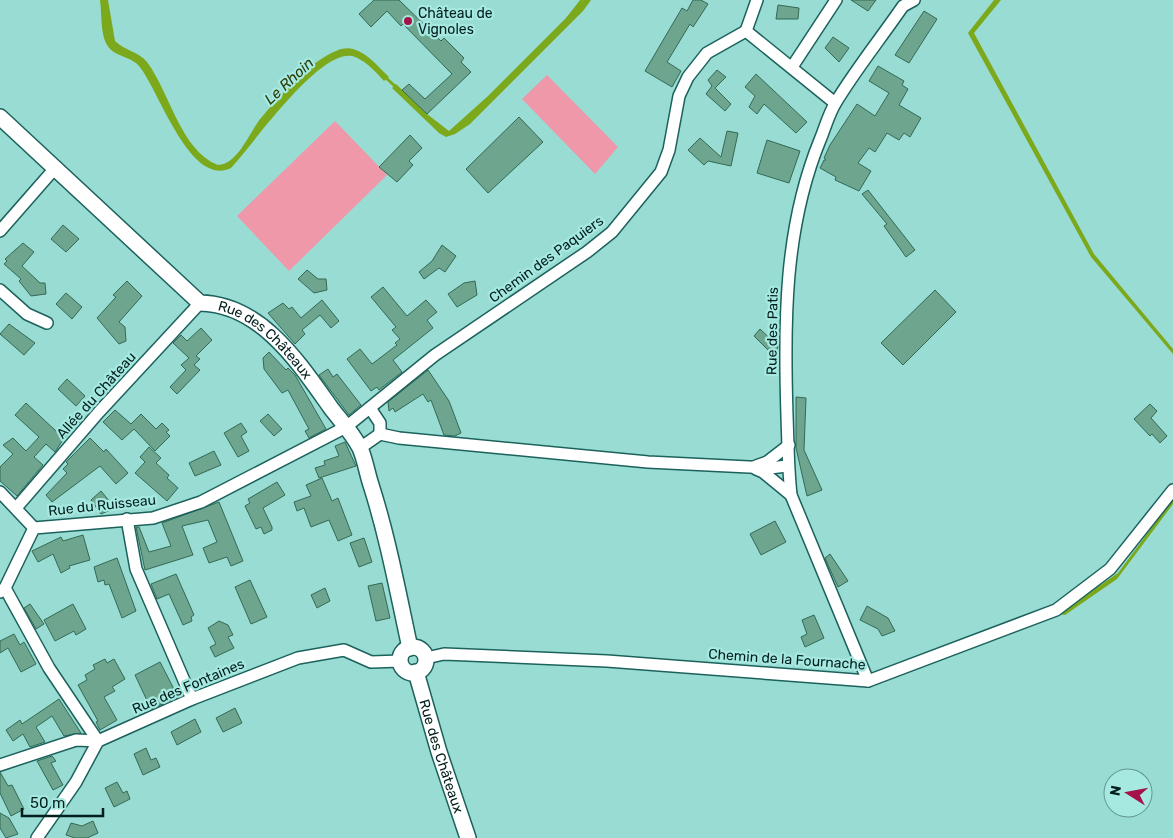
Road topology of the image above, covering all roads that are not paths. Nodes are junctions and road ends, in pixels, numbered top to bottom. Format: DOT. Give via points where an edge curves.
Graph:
graph roads {
  1 [pos="757,0"];
  2 [pos="836,0"];
  3 [pos="914,0"];
  4 [pos="746,31"];
  5 [pos="792,67"];
  6 [pos="835,103"];
  7 [pos="0,117"];
  8 [pos="56,167"];
  9 [pos="0,232"];
  10 [pos="0,290"];
  11 [pos="200,303"];
  12 [pos="47,322"];
  13 [pos="370,408"];
  14 [pos="346,427"];
  15 [pos="380,434"];
  16 [pos="788,445"];
  17 [pos="360,448"];
  18 [pos="787,466"];
  19 [pos="752,468"];
  20 [pos="1173,490"];
  21 [pos="0,492"];
  22 [pos="790,495"];
  23 [pos="16,508"];
  24 [pos="127,519"];
  25 [pos="34,528"];
  26 [pos="2,590"];
  27 [pos="410,648"];
  28 [pos="426,658"];
  29 [pos="400,661"];
  30 [pos="416,672"];
  31 [pos="868,681"];
  32 [pos="192,700"];
  33 [pos="98,741"];
  34 [pos="0,765"];
  35 [pos="37,838"];
  36 [pos="468,838"];
  1 -- 4 [label="street"];
  2 -- 5 [label="street"];
  3 -- 6 [label="street, Rue des Patis" via="903,6"];
  4 -- 5 [label="street"];
  4 -- 13 [label="street, Chemin des Paquiers" via="707,53 688,77 679,96 670,150 661,172 612,232 435,355"];
  5 -- 6 [label="street"];
  6 -- 16 [label="street, Rue des Patis" via="808,167 792,239 785,355"];
  7 -- 8 [label="street, Rue des Châteaux"];
  8 -- 9 [label="street"];
  8 -- 11 [label="street, Rue des Châteaux"];
  10 -- 12 [label="street" via="27,314"];
  11 -- 14 [label="street, Rue des Châteaux" via="217,304 242,313 267,330"];
  11 -- 23 [label="street, Allée du Château"];
  13 -- 14 [label="street, Chemin des Paquiers"];
  13 -- 15 [label="street" via="380,423"];
  14 -- 17 [label="street, Rue des Châteaux"];
  14 -- 24 [label="street, Rue du Ruisseau" via="201,502 153,518"];
  15 -- 17 [label="street"];
  15 -- 19 [label="street" via="648,462"];
  16 -- 18 [label="street, Rue des Patis"];
  16 -- 19 [label="street" via="767,462"];
  17 -- 27 [label="street, Rue des Châteaux" via="378,508"];
  18 -- 19 [label="street"];
  18 -- 22 [label="street, Rue des Patis"];
  19 -- 22 [label="street" via="763,472"];
  20 -- 31 [label="street, Chemin de la Fournache" via="1110,569 1056,610"];
  21 -- 23 [label="street"];
  22 -- 31 [label="street, Rue des Patis"];
  23 -- 25 [label="street"];
  24 -- 25 [label="street, Rue du Ruisseau"];
  24 -- 32 [label="street" via="136,569"];
  25 -- 26 [label="street, Rue du Ruisseau"];
  26 -- 33 [label="street"];
  27 -- 28 [label="street" via="418,648"];
  27 -- 29 [label="street"];
  28 -- 30 [label="street" via="422,669"];
  28 -- 31 [label="street, Chemin de la Fournache" via="444,654 607,660"];
  29 -- 30 [label="street" via="404,669"];
  29 -- 32 [label="street, Rue des Fontaines" via="371,662 344,650 322,652 298,658"];
  30 -- 36 [label="street, Rue des Châteaux"];
  32 -- 33 [label="street, Rue des Fontaines"];
  33 -- 34 [label="street" via="76,740"];
  33 -- 35 [label="street" via="76,782"];
}
